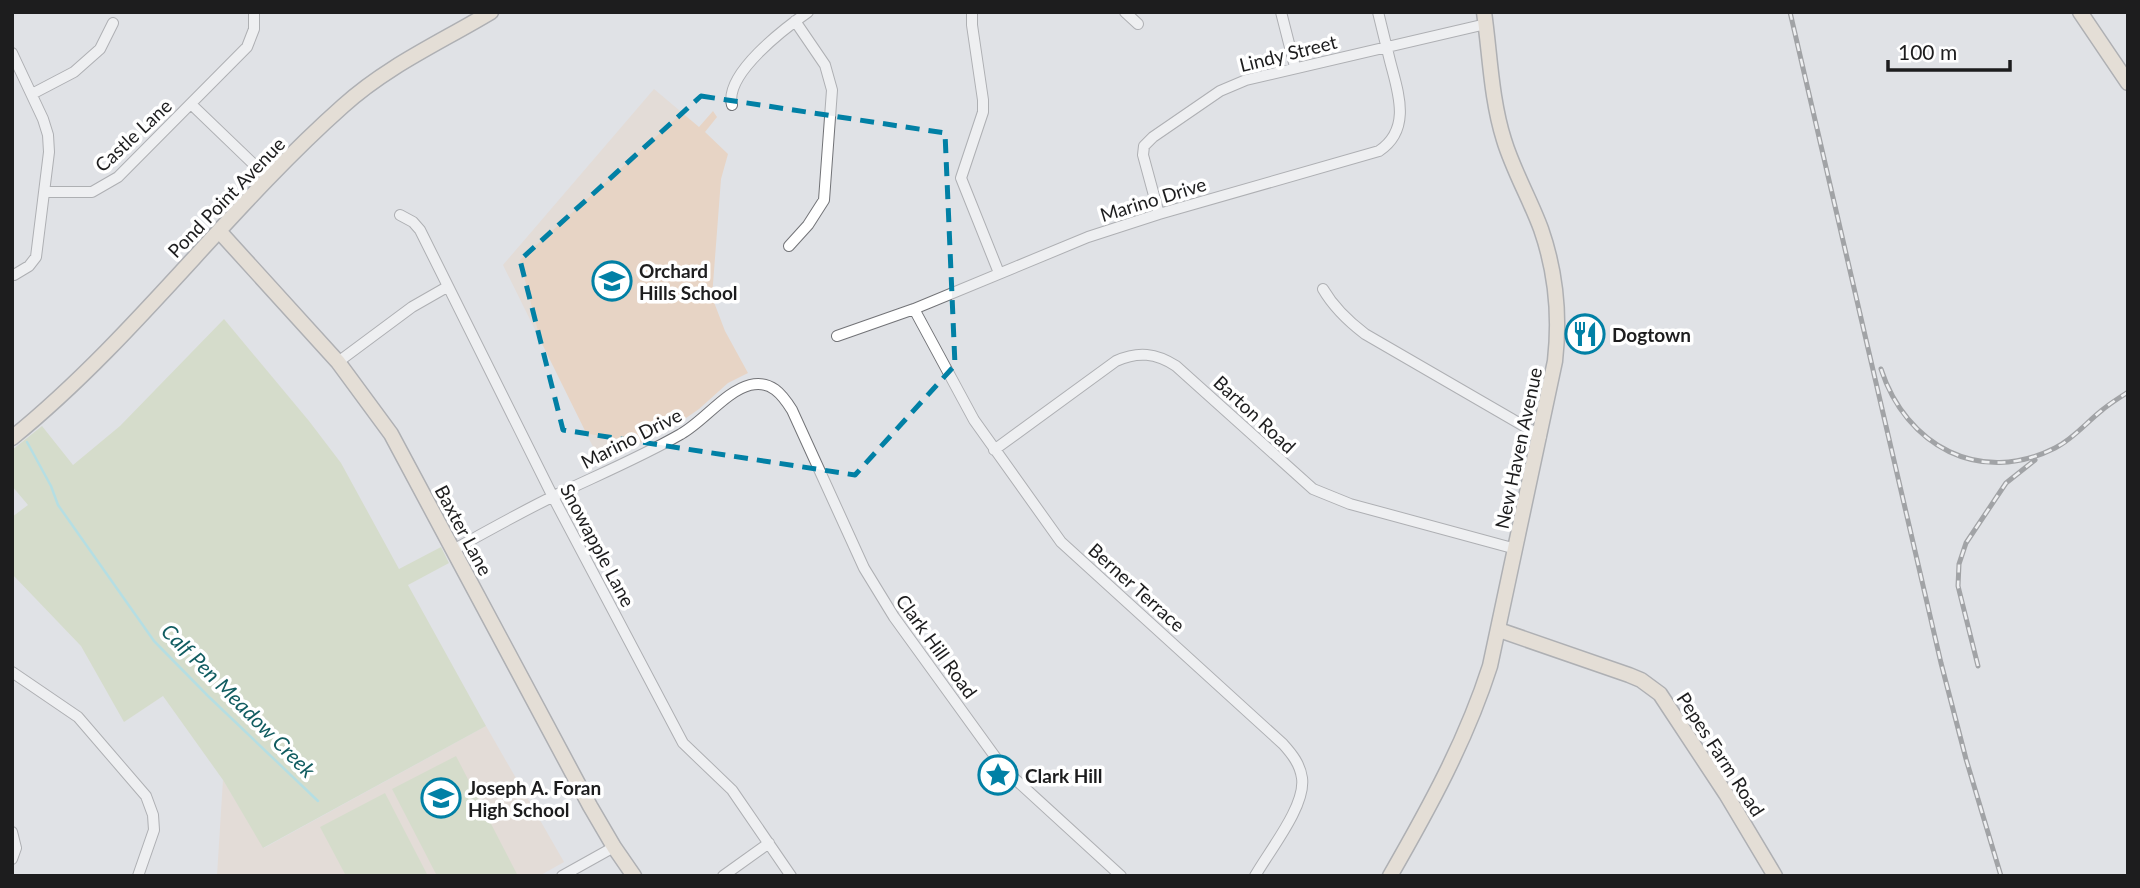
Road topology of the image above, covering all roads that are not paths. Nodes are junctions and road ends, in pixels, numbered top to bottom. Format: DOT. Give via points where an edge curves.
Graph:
graph roads {
  1 [pos="254,12"];
  2 [pos="808,12"];
  3 [pos="972,12"];
  4 [pos="1125,12"];
  5 [pos="1281,12"];
  6 [pos="1378,12"];
  7 [pos="2080,12"];
  8 [pos="488,13"];
  9 [pos="1485,18"];
  10 [pos="795,21"];
  11 [pos="113,23"];
  12 [pos="1138,24"];
  13 [pos="1387,48"];
  14 [pos="12,53"];
  15 [pos="1295,67"];
  16 [pos="2128,82"];
  17 [pos="32,94"];
  18 [pos="191,104"];
  19 [pos="732,105"];
  20 [pos="269,179"];
  21 [pos="44,192"];
  22 [pos="1159,214"];
  23 [pos="400,215"];
  24 [pos="219,231"];
  25 [pos="789,246"];
  26 [pos="999,273"];
  27 [pos="14,275"];
  28 [pos="447,287"];
  29 [pos="1323,289"];
  30 [pos="914,309"];
  31 [pos="837,336"];
  32 [pos="338,362"];
  33 [pos="783,395"];
  34 [pos="1541,436"];
  35 [pos="12,438"];
  36 [pos="994,450"];
  37 [pos="553,497"];
  38 [pos="1516,549"];
  39 [pos="453,550"];
  40 [pos="1499,630"];
  41 [pos="12,672"];
  42 [pos="12,832"];
  43 [pos="769,843"];
  44 [pos="614,847"];
  45 [pos="12,859"];
  46 [pos="138,876"];
  47 [pos="562,876"];
  48 [pos="634,876"];
  49 [pos="723,876"];
  50 [pos="791,876"];
  51 [pos="1121,876"];
  52 [pos="1255,876"];
  53 [pos="1390,876"];
  54 [pos="1775,876"];
  1 -- 18 [label="street, Castle Lane" via="247,47"];
  2 -- 10 [label="street"];
  3 -- 26 [label="street" via="984,100 961,178"];
  4 -- 12 [label="street"];
  5 -- 15 [label="street"];
  6 -- 13 [label="street, Marino Drive"];
  7 -- 16 [label="main road"];
  8 -- 20 [label="main road, Pond Point Avenue" via="366,86"];
  9 -- 13 [label="street, Lindy Street"];
  9 -- 34 [label="main road, New Haven Avenue" via="1497,115 1541,228 1555,287 1558,335"];
  10 -- 19 [label="street" via="745,70 731,90"];
  10 -- 25 [label="street" via="825,65 832,90 824,200"];
  11 -- 17 [label="street" via="100,49 74,72"];
  13 -- 15 [label="street, Lindy Street"];
  13 -- 22 [label="street, Marino Drive" via="1401,114 1397,131 1384,148"];
  14 -- 17 [label="street"];
  15 -- 22 [label="street, Lindy Street" via="1230,86 1146,142 1143,160"];
  17 -- 21 [label="street" via="48,135"];
  18 -- 20 [label="street"];
  18 -- 21 [label="street, Castle Lane" via="100,190"];
  20 -- 24 [label="main road, Pond Point Avenue"];
  21 -- 27 [label="street" via="36,257"];
  22 -- 26 [label="street, Marino Drive"];
  23 -- 28 [label="street, Snowapple Lane" via="420,230"];
  24 -- 32 [label="main road, Baxter Lane"];
  24 -- 35 [label="main road, Pond Point Avenue" via="88,372"];
  26 -- 30 [label="street, Marino Drive"];
  28 -- 32 [label="street"];
  28 -- 37 [label="street, Snowapple Lane"];
  29 -- 34 [label="street" via="1365,334"];
  30 -- 31 [label="street, Marino Drive"];
  30 -- 36 [label="street, Berner Terrace"];
  32 -- 39 [label="main road, Baxter Lane" via="391,434"];
  33 -- 37 [label="street, Marino Drive" via="760,384 741,388 689,430"];
  33 -- 51 [label="street, Clark Hill Road" via="864,568 894,617 1004,769"];
  34 -- 38 [label="main road, New Haven Avenue"];
  36 -- 38 [label="street, Barton Road" via="1116,361 1136,354 1156,355 1176,366 1312,489"];
  36 -- 52 [label="street, Berner Terrace" via="1061,542 1296,760 1303,780 1299,799"];
  37 -- 39 [label="street, Marino Drive"];
  37 -- 43 [label="street, Snowapple Lane" via="682,743 732,790"];
  38 -- 40 [label="main road, New Haven Avenue"];
  39 -- 44 [label="main road, Baxter Lane"];
  40 -- 53 [label="main road, New Haven Avenue" via="1469,726"];
  40 -- 54 [label="main road, Pepes Farm Road" via="1653,687"];
  41 -- 46 [label="street" via="78,717 146,796 154,830"];
  42 -- 45 [label="street" via="16,848"];
  43 -- 49 [label="street"];
  43 -- 50 [label="street, Snowapple Lane"];
  44 -- 47 [label="street"];
  44 -- 48 [label="main road, Baxter Lane"];
}
